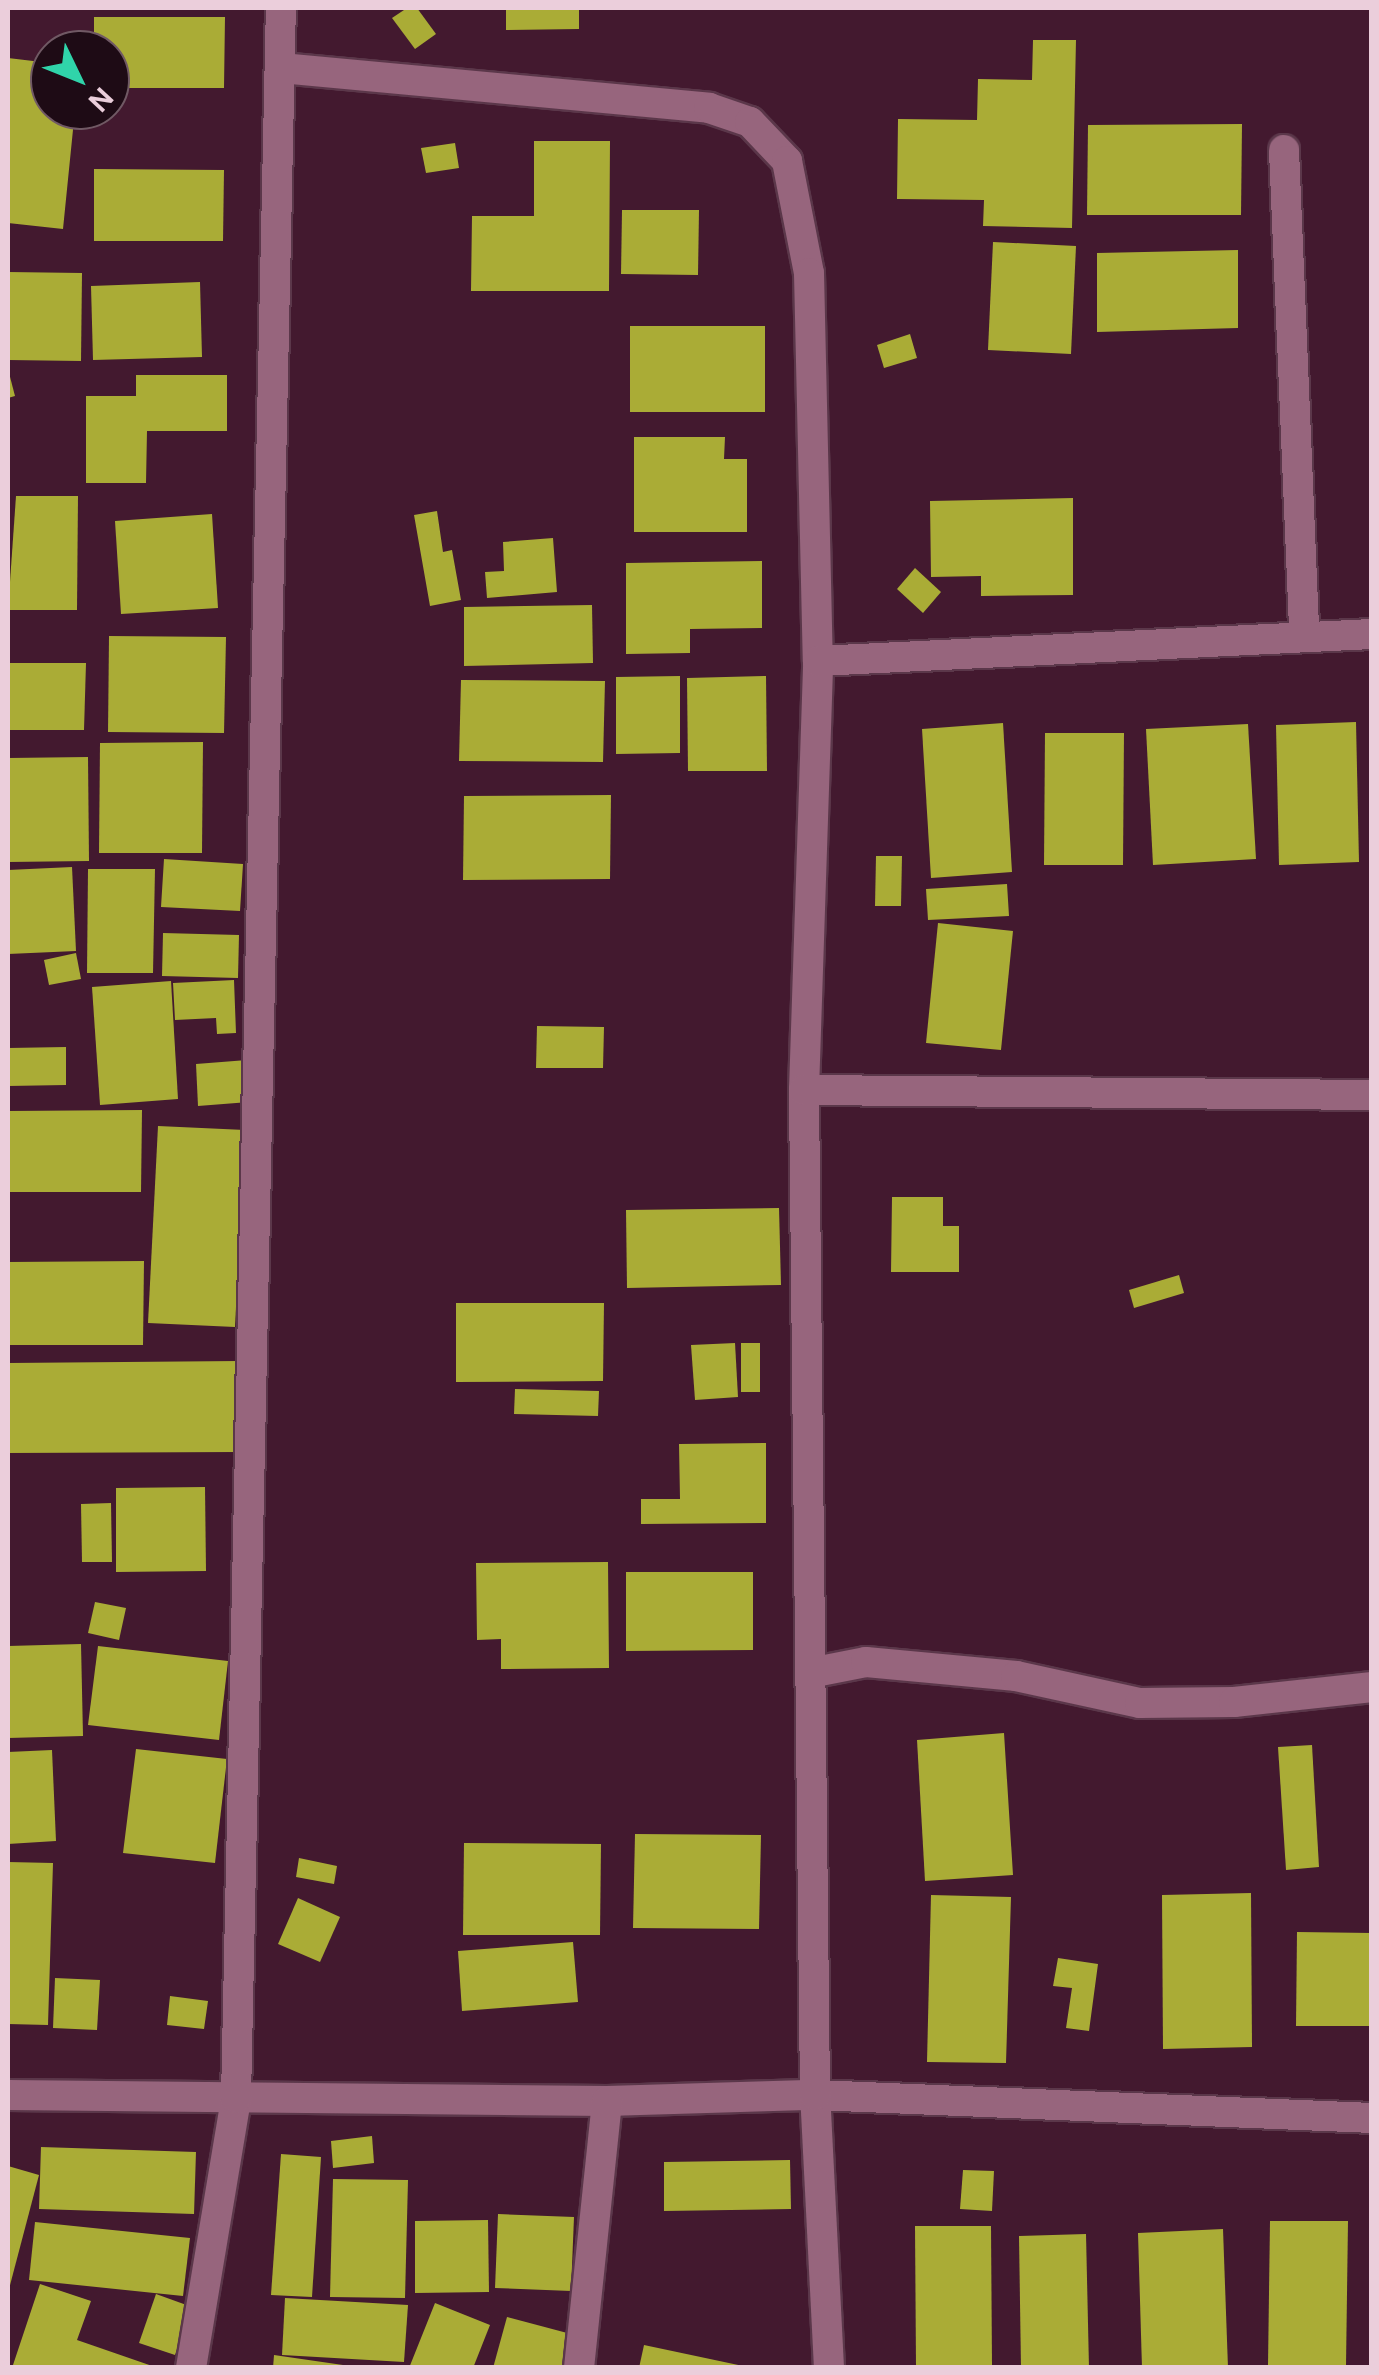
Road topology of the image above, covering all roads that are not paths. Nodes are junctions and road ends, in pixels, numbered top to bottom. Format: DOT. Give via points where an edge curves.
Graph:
graph roads {
  1 [pos="281,8"];
  2 [pos="281,68"];
  3 [pos="1284,150"];
  4 [pos="1372,634"];
  5 [pos="1304,638"];
  6 [pos="818,661"];
  7 [pos="804,1090"];
  8 [pos="1372,1094"];
  9 [pos="810,1673"];
  10 [pos="1372,1687"];
  11 [pos="8,2095"];
  12 [pos="815,2095"];
  13 [pos="236,2098"];
  14 [pos="607,2101"];
  15 [pos="1372,2118"];
  16 [pos="191,2368"];
  17 [pos="579,2368"];
  18 [pos="829,2368"];
  1 -- 2 [label="street"];
  2 -- 6 [label="street" via="709,108 750,122 786,161 810,273"];
  2 -- 13 [label="street"];
  3 -- 5 [label="street"];
  4 -- 5 [label="street"];
  5 -- 6 [label="street"];
  6 -- 7 [label="street"];
  7 -- 8 [label="street"];
  7 -- 9 [label="street"];
  9 -- 10 [label="street" via="885,1663 1016,1676 1140,1704"];
  9 -- 12 [label="street"];
  11 -- 13 [label="street"];
  12 -- 14 [label="street"];
  12 -- 15 [label="street"];
  12 -- 18 [label="street"];
  13 -- 14 [label="street"];
  13 -- 16 [label="street"];
  14 -- 17 [label="street"];
}
